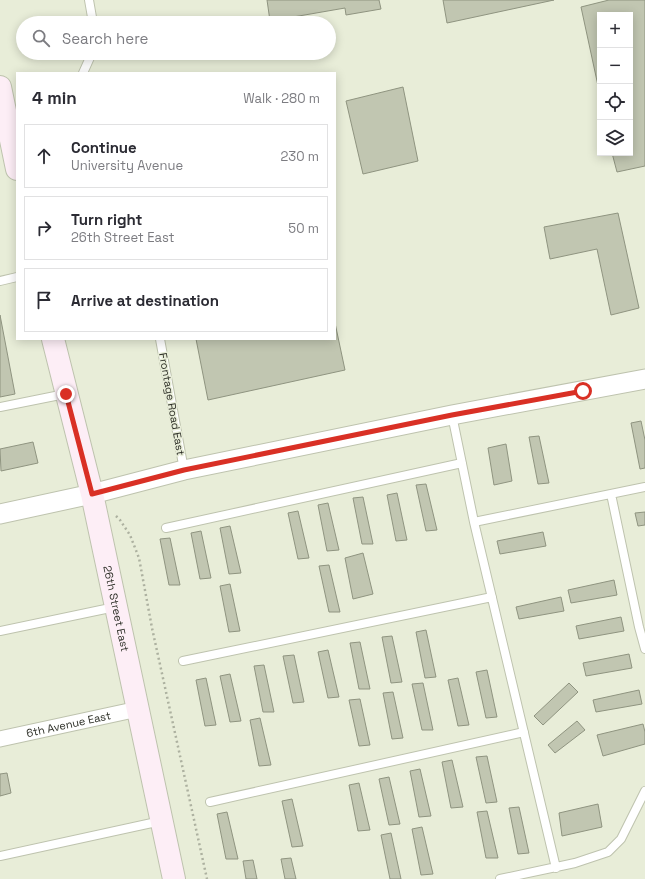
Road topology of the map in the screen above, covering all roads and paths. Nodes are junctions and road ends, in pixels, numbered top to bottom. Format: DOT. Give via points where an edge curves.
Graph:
graph roads {
  1 [pos="89,0"];
  2 [pos="92,16"];
  3 [pos="89,60"];
  4 [pos="83,72"];
  5 [pos="0,87"];
  6 [pos="16,164"];
  7 [pos="16,277"];
  8 [pos="0,281"];
  9 [pos="53,340"];
  10 [pos="160,340"];
  11 [pos="645,379"];
  12 [pos="66,394"];
  13 [pos="0,407"];
  14 [pos="452,415"];
  15 [pos="462,463"];
  16 [pos="184,470"];
  17 [pos="645,487"];
  18 [pos="92,494"];
  19 [pos="611,494"];
  20 [pos="0,514"];
  21 [pos="115,515"];
  22 [pos="474,522"];
  23 [pos="166,528"];
  24 [pos="492,597"];
  25 [pos="116,607"];
  26 [pos="0,631"];
  27 [pos="645,649"];
  28 [pos="183,661"];
  29 [pos="138,709"];
  30 [pos="524,732"];
  31 [pos="0,739"];
  32 [pos="645,791"];
  33 [pos="210,802"];
  34 [pos="162,821"];
  35 [pos="0,856"];
  36 [pos="556,868"];
  37 [pos="174,879"];
  38 [pos="207,879"];
  39 [pos="500,879"];
  1 -- 2 [label="lane"];
  3 -- 4 [label="lane"];
  5 -- 6 [label="main road"];
  7 -- 8 [label="lane"];
  9 -- 12 [label="main road, 26th Street East"];
  10 -- 16 [label="lane, Frontage Road East"];
  11 -- 14 [label="street"];
  12 -- 13 [label="lane"];
  12 -- 18 [label="main road, 26th Street East"];
  14 -- 15 [label="lane"];
  14 -- 16 [label="street"];
  15 -- 22 [label="lane"];
  15 -- 23 [label="lane"];
  16 -- 18 [label="street"];
  17 -- 19 [label="lane"];
  18 -- 20 [label="street"];
  18 -- 25 [label="main road, 26th Street East"];
  19 -- 22 [label="lane"];
  19 -- 27 [label="lane"];
  21 -- 38 [label="path" via="130,535 139,558"];
  22 -- 24 [label="lane"];
  24 -- 28 [label="lane"];
  24 -- 30 [label="lane"];
  25 -- 26 [label="lane"];
  25 -- 29 [label="main road, 26th Street East"];
  29 -- 31 [label="street, 6th Avenue East"];
  29 -- 34 [label="main road, 26th Street East"];
  30 -- 33 [label="lane"];
  30 -- 36 [label="lane"];
  32 -- 36 [label="lane" via="621,839 608,852"];
  34 -- 35 [label="lane"];
  34 -- 37 [label="main road, 26th Street East"];
  36 -- 39 [label="lane"];
}
